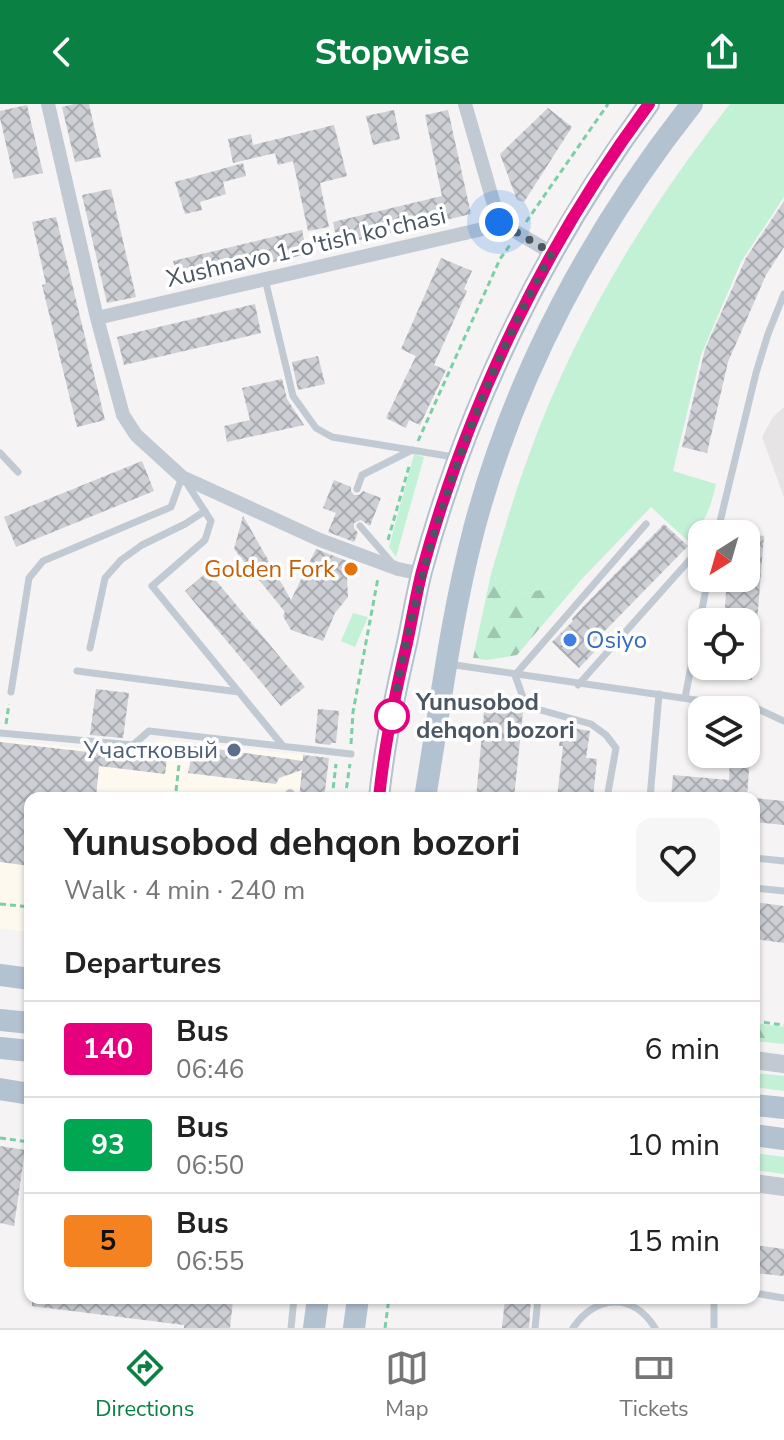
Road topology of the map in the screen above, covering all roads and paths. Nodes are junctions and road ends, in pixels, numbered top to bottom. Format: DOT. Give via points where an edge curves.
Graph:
graph roads {
  1 [pos="48,104"];
  2 [pos="465,104"];
  3 [pos="608,104"];
  4 [pos="649,104"];
  5 [pos="692,104"];
  6 [pos="499,222"];
  7 [pos="517,234"];
  8 [pos="552,253"];
  9 [pos="265,279"];
  10 [pos="784,294"];
  11 [pos="97,318"];
  12 [pos="414,449"];
  13 [pos="0,453"];
  14 [pos="458,458"];
  15 [pos="18,472"];
  16 [pos="182,477"];
  17 [pos="357,489"];
  18 [pos="205,511"];
  19 [pos="719,520"];
  20 [pos="646,524"];
  21 [pos="360,526"];
  22 [pos="382,558"];
  23 [pos="688,562"];
  24 [pos="422,574"];
  25 [pos="705,592"];
  26 [pos="90,648"];
  27 [pos="446,664"];
  28 [pos="77,671"];
  29 [pos="515,675"];
  30 [pos="578,685"];
  31 [pos="11,692"];
  32 [pos="239,692"];
  33 [pos="659,694"];
  34 [pos="685,698"];
  35 [pos="784,721"];
  36 [pos="2,733"];
  37 [pos="182,734"];
  38 [pos="283,746"];
  39 [pos="338,752"];
  40 [pos="351,754"];
  41 [pos="176,791"];
  42 [pos="333,792"];
  43 [pos="346,792"];
  44 [pos="380,792"];
  45 [pos="426,792"];
  46 [pos="608,792"];
  47 [pos="651,792"];
  48 [pos="760,859"];
  49 [pos="784,861"];
  50 [pos="760,889"];
  51 [pos="784,891"];
  52 [pos="0,904"];
  53 [pos="24,906"];
  54 [pos="0,975"];
  55 [pos="24,978"];
  56 [pos="0,1020"];
  57 [pos="24,1022"];
  58 [pos="760,1022"];
  59 [pos="784,1025"];
  60 [pos="0,1048"];
  61 [pos="24,1050"];
  62 [pos="760,1061"];
  63 [pos="784,1064"];
  64 [pos="0,1089"];
  65 [pos="24,1093"];
  66 [pos="760,1106"];
  67 [pos="784,1108"];
  68 [pos="760,1136"];
  69 [pos="0,1138"];
  70 [pos="784,1139"];
  71 [pos="24,1141"];
  72 [pos="760,1184"];
  73 [pos="784,1187"];
  74 [pos="760,1294"];
  75 [pos="784,1298"];
  76 [pos="293,1304"];
  77 [pos="317,1304"];
  78 [pos="357,1304"];
  79 [pos="388,1304"];
  80 [pos="537,1304"];
  81 [pos="601,1304"];
  82 [pos="626,1304"];
  83 [pos="714,1304"];
  84 [pos="291,1328"];
  85 [pos="314,1328"];
  86 [pos="354,1328"];
  87 [pos="385,1328"];
  88 [pos="535,1328"];
  89 [pos="573,1328"];
  90 [pos="655,1328"];
  91 [pos="714,1328"];
  1 -- 11 [label="street"];
  2 -- 6 [label="street"];
  3 -- 7 [label="path"];
  4 -- 8 [label="main road"];
  5 -- 27 [label="main road" via="640,173 580,269 525,381 474,527"];
  6 -- 7 [label="street"];
  6 -- 9 [label="street, Xushnavo 1-o'tish ko'chasi"];
  7 -- 8 [label="street"];
  7 -- 12 [label="path" via="500,259"];
  8 -- 14 [label="main road" via="501,352"];
  9 -- 11 [label="street, Xushnavo 1-o'tish ko'chasi"];
  9 -- 12 [label="lane" via="293,396 316,428 332,437"];
  10 -- 19 [label="lane" via="756,373"];
  11 -- 16 [label="street" via="123,415 136,435"];
  12 -- 14 [label="lane"];
  12 -- 17 [label="lane" via="362,475"];
  12 -- 22 [label="path"];
  13 -- 15 [label="lane"];
  14 -- 24 [label="main road"];
  16 -- 18 [label="lane"];
  16 -- 22 [label="street" via="320,540"];
  16 -- 31 [label="lane" via="171,507 43,561 29,578"];
  18 -- 26 [label="lane" via="142,545 105,578"];
  18 -- 32 [label="lane" via="211,521 205,540 152,586"];
  20 -- 29 [label="lane"];
  21 -- 22 [label="lane"];
  22 -- 24 [label="street" via="398,569"];
  22 -- 40 [label="path" via="353,712"];
  23 -- 30 [label="lane"];
  24 -- 44 [label="main road"];
  25 -- 34 [label="lane"];
  27 -- 29 [label="lane"];
  27 -- 45 [label="main road"];
  28 -- 32 [label="lane"];
  29 -- 30 [label="lane"];
  29 -- 46 [label="lane" via="526,706 591,724 606,735 616,748"];
  30 -- 33 [label="lane"];
  31 -- 36 [label="path"];
  32 -- 38 [label="lane"];
  33 -- 34 [label="lane"];
  33 -- 47 [label="lane"];
  34 -- 35 [label="lane" via="758,709"];
  36 -- 37 [label="lane" via="133,745 149,731"];
  37 -- 38 [label="lane"];
  37 -- 41 [label="path"];
  38 -- 39 [label="lane"];
  39 -- 40 [label="lane"];
  39 -- 42 [label="path"];
  40 -- 43 [label="path"];
  48 -- 49 [label="lane"];
  50 -- 51 [label="lane"];
  52 -- 53 [label="path"];
  54 -- 55 [label="main road"];
  56 -- 57 [label="main road"];
  58 -- 59 [label="path"];
  60 -- 61 [label="main road"];
  62 -- 63 [label="street"];
  64 -- 65 [label="main road"];
  66 -- 67 [label="main road"];
  68 -- 70 [label="main road"];
  69 -- 71 [label="path"];
  72 -- 73 [label="street"];
  74 -- 75 [label="lane"];
  76 -- 84 [label="lane"];
  77 -- 85 [label="main road"];
  78 -- 86 [label="main road"];
  79 -- 87 [label="path"];
  80 -- 88 [label="lane"];
  81 -- 89 [label="lane" via="582,1315"];
  82 -- 90 [label="lane" via="644,1313"];
  83 -- 91 [label="lane"];
}
